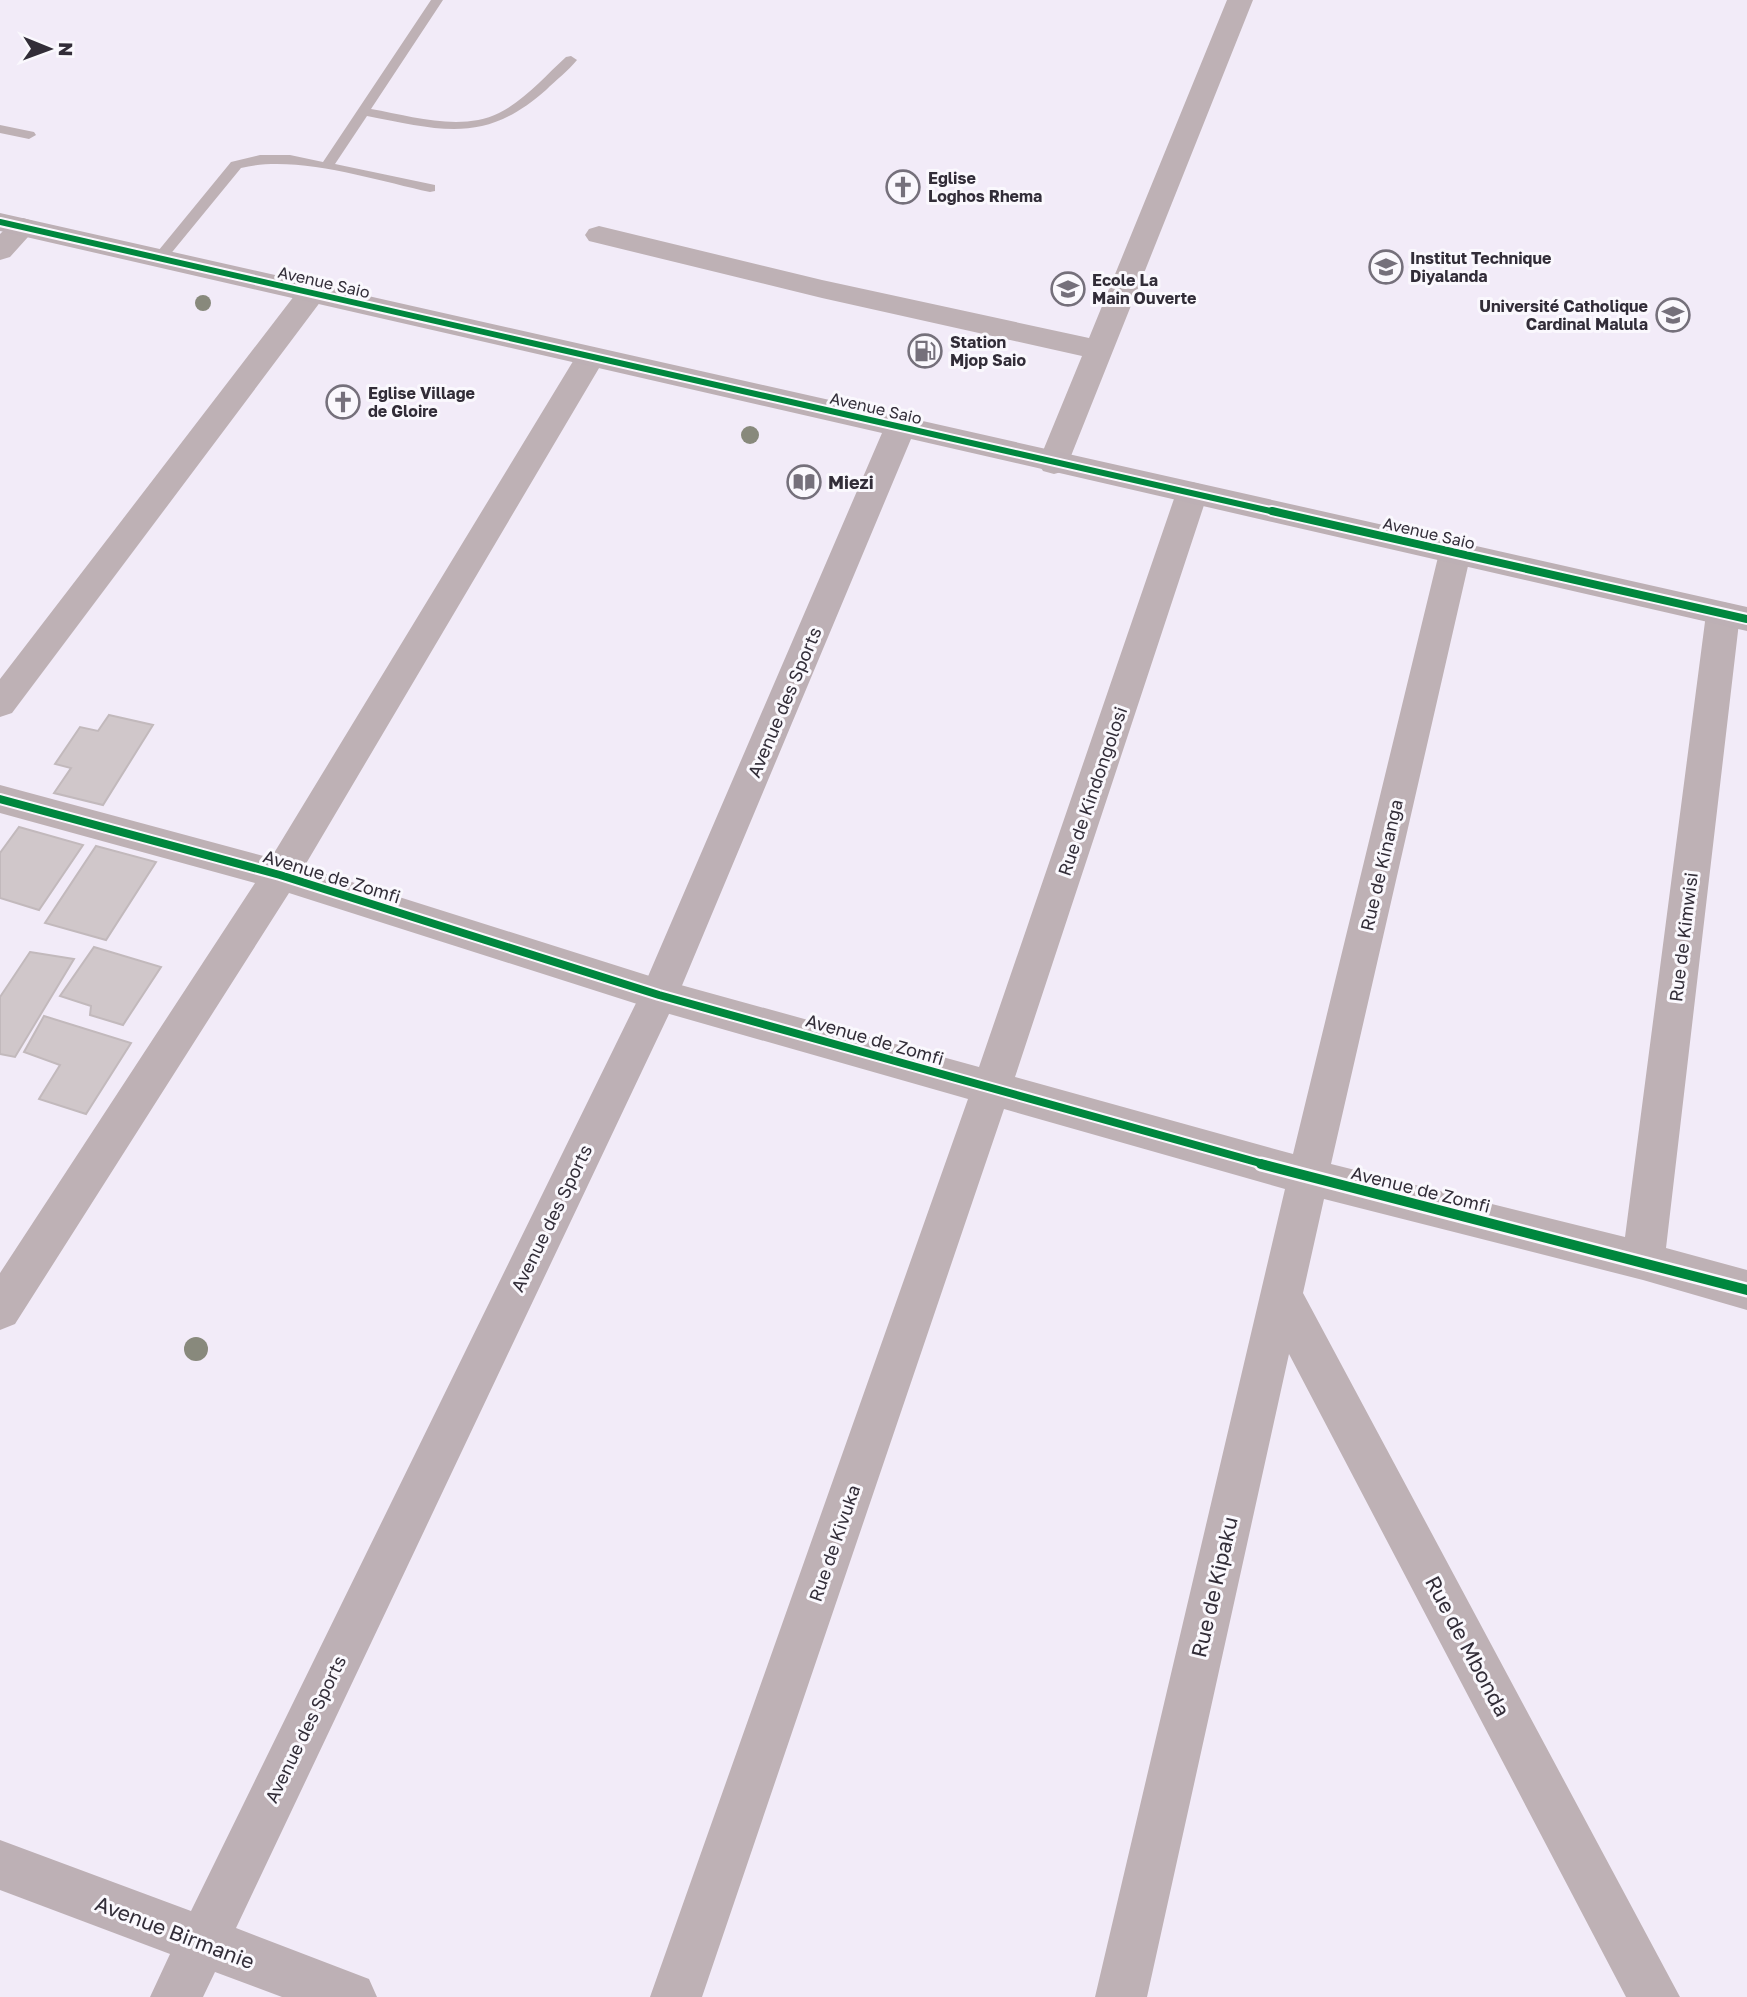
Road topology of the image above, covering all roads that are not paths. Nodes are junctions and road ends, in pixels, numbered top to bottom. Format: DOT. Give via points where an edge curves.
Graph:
graph roads {
  1 [pos="437,0"];
  2 [pos="1240,0"];
  3 [pos="571,60"];
  4 [pos="363,111"];
  5 [pos="0,129"];
  6 [pos="29,135"];
  7 [pos="326,167"];
  8 [pos="430,188"];
  9 [pos="11,225"];
  10 [pos="599,235"];
  11 [pos="0,251"];
  12 [pos="159,259"];
  13 [pos="311,294"];
  14 [pos="1100,350"];
  15 [pos="590,358"];
  16 [pos="901,428"];
  17 [pos="1054,463"];
  18 [pos="1192,494"];
  19 [pos="1455,553"];
  20 [pos="1735,617"];
  21 [pos="0,704"];
  22 [pos="0,799"];
  23 [pos="280,876"];
  24 [pos="659,995"];
  25 [pos="992,1088"];
  26 [pos="1308,1177"];
  27 [pos="1643,1261"];
  28 [pos="1747,1290"];
  29 [pos="1281,1295"];
  30 [pos="0,1310"];
  31 [pos="0,1865"];
  32 [pos="202,1943"];
  33 [pos="176,1997"];
  34 [pos="351,1997"];
  35 [pos="676,1997"];
  36 [pos="1121,1997"];
  37 [pos="1654,1997"];
  1 -- 4 [label="lane"];
  2 -- 14 [label="street"];
  3 -- 4 [label="lane" via="506,115 482,124 447,125"];
  4 -- 7 [label="lane"];
  5 -- 6 [label="lane"];
  7 -- 8 [label="lane"];
  7 -- 12 [label="lane" via="290,159 236,165"];
  9 -- 11 [label="street"];
  9 -- 12 [label="street, Avenue Saio"];
  10 -- 14 [label="street"];
  12 -- 13 [label="street, Avenue Saio"];
  13 -- 15 [label="street, Avenue Saio"];
  13 -- 21 [label="street"];
  14 -- 17 [label="street"];
  15 -- 16 [label="street, Avenue Saio"];
  15 -- 23 [label="street"];
  16 -- 17 [label="street, Avenue Saio"];
  16 -- 24 [label="street, Avenue des Sports"];
  17 -- 18 [label="street, Avenue Saio"];
  18 -- 19 [label="street, Avenue Saio"];
  18 -- 25 [label="street, Rue de Kindongolosi"];
  19 -- 20 [label="street, Avenue Saio"];
  19 -- 26 [label="street, Rue de Kinanga"];
  20 -- 27 [label="street, Rue de Kimwisi"];
  22 -- 23 [label="street, Avenue de Zomfi"];
  23 -- 24 [label="street, Avenue de Zomfi"];
  23 -- 30 [label="street"];
  24 -- 25 [label="street, Avenue de Zomfi"];
  24 -- 32 [label="street, Avenue des Sports"];
  25 -- 26 [label="street, Avenue de Zomfi"];
  25 -- 35 [label="street, Rue de Kivuka"];
  26 -- 27 [label="street, Avenue de Zomfi"];
  26 -- 29 [label="street, Rue de Kipaku"];
  27 -- 28 [label="street, Avenue de Zomfi"];
  29 -- 36 [label="street, Rue de Kipaku"];
  29 -- 37 [label="street, Rue de Mbonda"];
  31 -- 32 [label="street, Avenue Birmanie"];
  32 -- 33 [label="street, Avenue des Sports"];
  32 -- 34 [label="street, Avenue Birmanie"];
}
